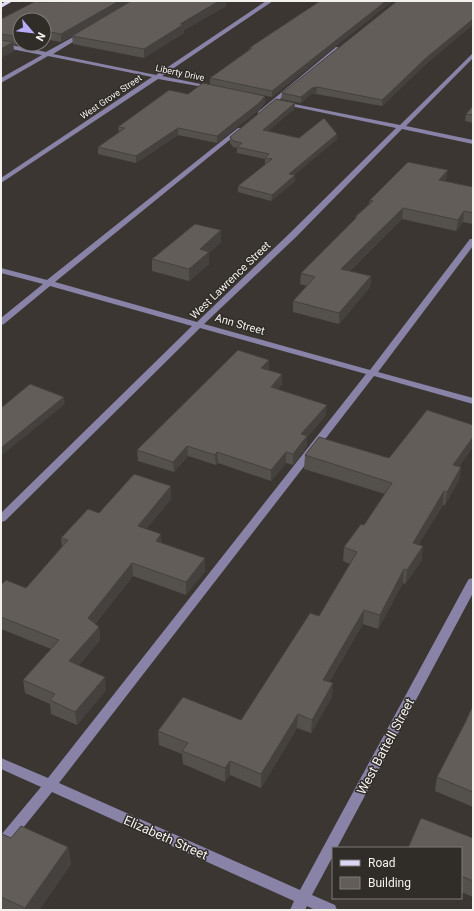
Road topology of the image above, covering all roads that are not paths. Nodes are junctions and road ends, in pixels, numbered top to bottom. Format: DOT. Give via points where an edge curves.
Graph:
graph roads {
  1 [pos="10,1"];
  2 [pos="270,1"];
  3 [pos="1,6"];
  4 [pos="89,30"];
  5 [pos="1,45"];
  6 [pos="342,45"];
  7 [pos="46,55"];
  8 [pos="473,56"];
  9 [pos="157,77"];
  10 [pos="1,81"];
  11 [pos="219,90"];
  12 [pos="265,99"];
  13 [pos="273,101"];
  14 [pos="256,116"];
  15 [pos="245,125"];
  16 [pos="401,127"];
  17 [pos="473,142"];
  18 [pos="1,181"];
  19 [pos="473,241"];
  20 [pos="1,270"];
  21 [pos="48,283"];
  22 [pos="1,322"];
  23 [pos="198,324"];
  24 [pos="372,373"];
  25 [pos="473,401"];
  26 [pos="1,519"];
  27 [pos="473,582"];
  28 [pos="1,763"];
  29 [pos="50,785"];
  30 [pos="1,845"];
  31 [pos="300,904"];
  32 [pos="330,910"];
  1 -- 3 [label="main road"];
  2 -- 9 [label="street, West Grove Street"];
  4 -- 7 [label="street"];
  5 -- 7 [label="street, Liberty Drive"];
  6 -- 13 [label="street"];
  7 -- 9 [label="street, Liberty Drive"];
  7 -- 10 [label="street"];
  8 -- 16 [label="street, West Lawrence Street"];
  9 -- 11 [label="street, Liberty Drive"];
  9 -- 18 [label="street, West Grove Street"];
  12 -- 13 [label="street"];
  13 -- 14 [label="street"];
  13 -- 16 [label="street"];
  15 -- 21 [label="street"];
  16 -- 17 [label="street"];
  16 -- 23 [label="street, West Lawrence Street"];
  19 -- 24 [label="street"];
  20 -- 21 [label="street, Ann Street"];
  21 -- 22 [label="street"];
  21 -- 23 [label="street, Ann Street"];
  23 -- 24 [label="street, Ann Street"];
  23 -- 26 [label="street, West Lawrence Street"];
  24 -- 25 [label="street, Ann Street"];
  24 -- 29 [label="street"];
  27 -- 31 [label="street, West Battell Street"];
  28 -- 29 [label="street, Elizabeth Street"];
  29 -- 30 [label="street"];
  29 -- 31 [label="street, Elizabeth Street"];
  31 -- 32 [label="street, Elizabeth Street"];
}
